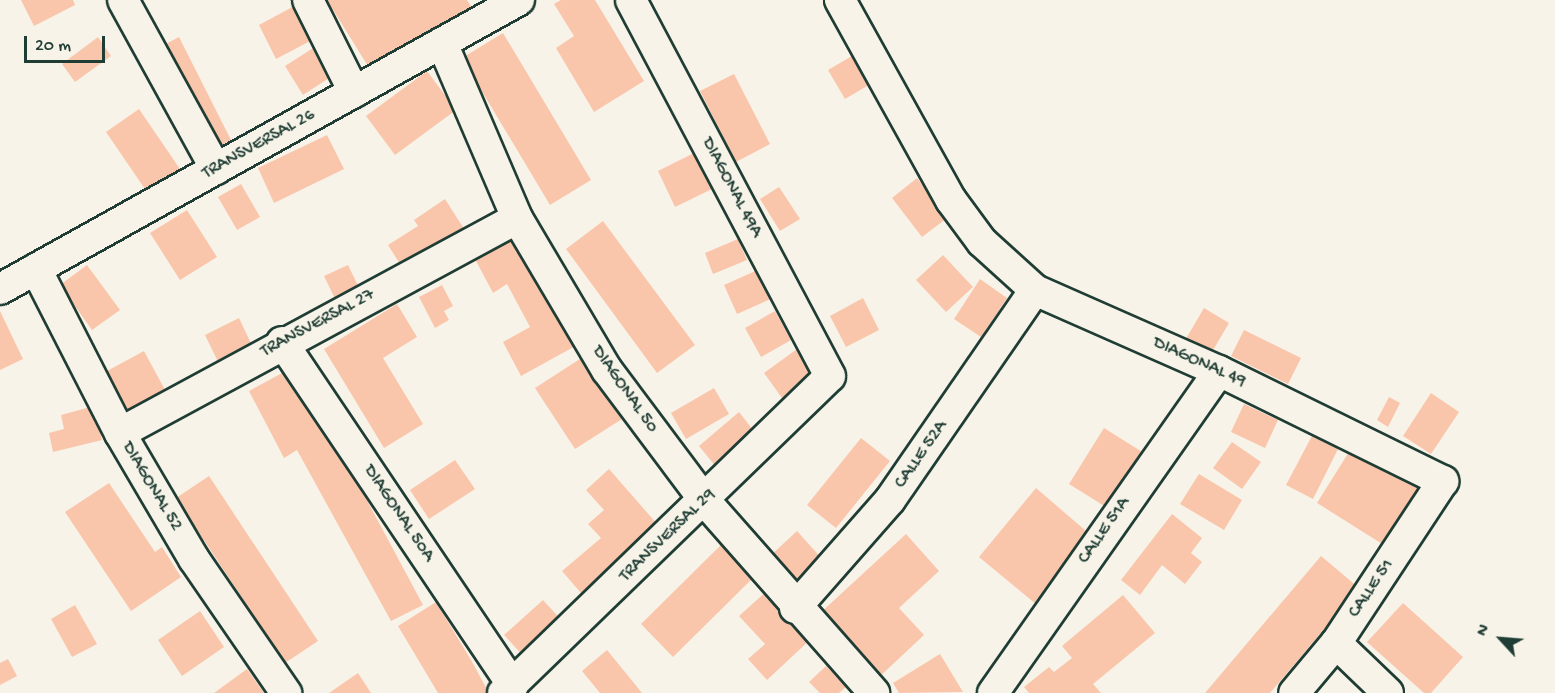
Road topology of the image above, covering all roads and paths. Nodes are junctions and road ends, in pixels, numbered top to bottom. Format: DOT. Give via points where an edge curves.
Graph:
graph roads {
  1 [pos="123,0"];
  2 [pos="519,0"];
  3 [pos="631,0"];
  4 [pos="840,0"];
  5 [pos="319,4"];
  6 [pos="442,43"];
  7 [pos="354,92"];
  8 [pos="216,169"];
  9 [pos="518,218"];
  10 [pos="36,269"];
  11 [pos="0,289"];
  12 [pos="1035,290"];
  13 [pos="282,342"];
  14 [pos="1219,371"];
  15 [pos="830,376"];
  16 [pos="120,433"];
  17 [pos="1443,481"];
  18 [pos="705,501"];
  19 [pos="795,608"];
  20 [pos="1336,643"];
  21 [pos="508,689"];
  22 [pos="873,692"];
  23 [pos="286,693"];
  24 [pos="993,693"];
  25 [pos="1294,693"];
  26 [pos="1388,693"];
  1 -- 8 [label="street"];
  2 -- 6 [label="street, TRANSVERSAL 26"];
  3 -- 15 [label="street, DIAGONAL 49A"];
  4 -- 12 [label="street, DIAGONAL 49" via="951,200 982,242"];
  5 -- 7 [label="street"];
  6 -- 7 [label="street, TRANSVERSAL 26"];
  6 -- 9 [label="street, DIAGONAL 50"];
  7 -- 8 [label="street, TRANSVERSAL 26"];
  8 -- 10 [label="street, TRANSVERSAL 26"];
  9 -- 13 [label="street, TRANSVERSAL 27"];
  9 -- 18 [label="street, DIAGONAL 50" via="607,370"];
  10 -- 11 [label="street, TRANSVERSAL 26"];
  10 -- 16 [label="street, DIAGONAL 52"];
  12 -- 14 [label="street, DIAGONAL 49"];
  12 -- 19 [label="street, CALLE 52A" via="890,500"];
  13 -- 16 [label="street, TRANSVERSAL 27"];
  13 -- 21 [label="street, DIAGONAL 50A"];
  14 -- 17 [label="street, DIAGONAL 49"];
  14 -- 24 [label="street, CALLE 51A"];
  15 -- 18 [label="street, TRANSVERSAL 29"];
  16 -- 23 [label="street, DIAGONAL 52" via="194,559"];
  17 -- 20 [label="street, CALLE 51"];
  18 -- 19 [label="street, DIAGONAL 50"];
  18 -- 21 [label="street, TRANSVERSAL 29"];
  19 -- 22 [label="street, DIAGONAL 50"];
  20 -- 25 [label="street, CALLE 51"];
  20 -- 26 [label="street"];
}
